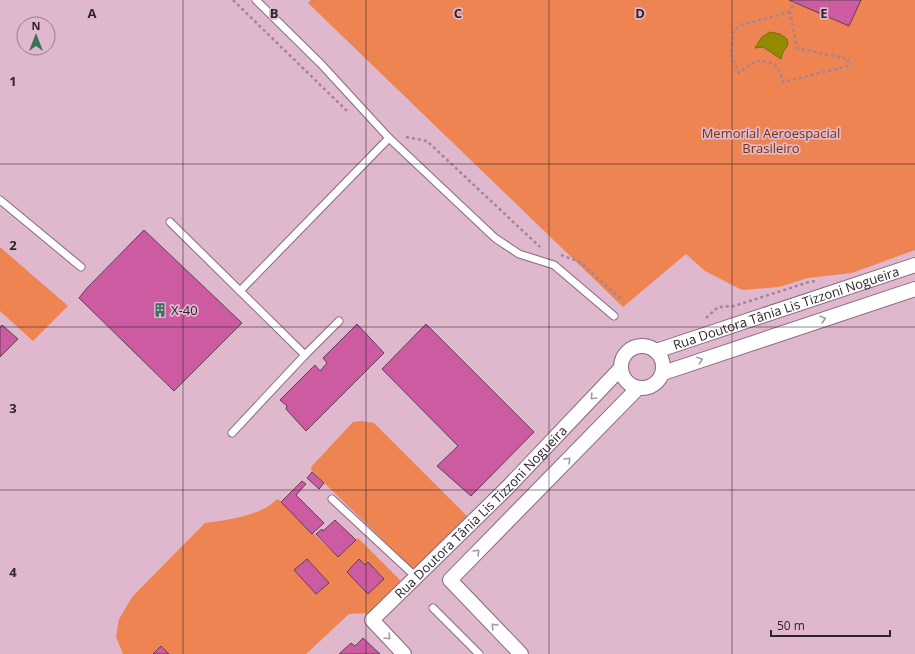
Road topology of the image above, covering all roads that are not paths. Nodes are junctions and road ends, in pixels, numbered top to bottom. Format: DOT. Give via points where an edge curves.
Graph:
graph roads {
  1 [pos="256,0"];
  2 [pos="389,138"];
  3 [pos="0,200"];
  4 [pos="170,222"];
  5 [pos="915,265"];
  6 [pos="81,267"];
  7 [pos="915,289"];
  8 [pos="240,291"];
  9 [pos="614,316"];
  10 [pos="339,321"];
  11 [pos="656,351"];
  12 [pos="305,355"];
  13 [pos="620,369"];
  14 [pos="663,373"];
  15 [pos="638,388"];
  16 [pos="232,433"];
  17 [pos="332,499"];
  18 [pos="416,577"];
  19 [pos="432,608"];
  20 [pos="477,653"];
  21 [pos="404,654"];
  22 [pos="521,654"];
  1 -- 2 [label="lane" via="321,64"];
  2 -- 8 [label="lane"];
  2 -- 9 [label="lane" via="495,238 519,254 554,265"];
  3 -- 6 [label="lane"];
  4 -- 8 [label="lane"];
  5 -- 11 [label="street, Rua Doutora Tânia Lis Tizzoni Nogueira"];
  14 -- 7 [label="street, Rua Doutora Tânia Lis Tizzoni Nogueira, one-way"];
  8 -- 12 [label="lane"];
  10 -- 12 [label="lane"];
  11 -- 13 [label="street, Rua Doutora Tânia Lis Tizzoni Nogueira" via="644,346 632,348 623,357"];
  11 -- 14 [label="street, Rua Doutora Tânia Lis Tizzoni Nogueira" via="663,361"];
  12 -- 16 [label="lane"];
  13 -- 15 [label="street" via="626,382"];
  13 -- 18 [label="street, Rua Doutora Tânia Lis Tizzoni Nogueira, one-way" via="508,487"];
  14 -- 15 [label="street, Rua Doutora Tânia Lis Tizzoni Nogueira" via="651,387"];
  22 -- 15 [label="street, Rua Doutora Tânia Lis Tizzoni Nogueira, one-way" via="450,580"];
  17 -- 18 [label="lane"];
  18 -- 21 [label="street, Rua Doutora Tânia Lis Tizzoni Nogueira, one-way" via="372,620"];
  19 -- 20 [label="lane"];
}
